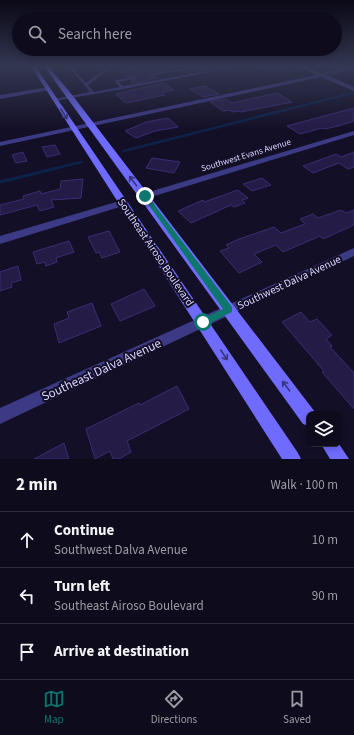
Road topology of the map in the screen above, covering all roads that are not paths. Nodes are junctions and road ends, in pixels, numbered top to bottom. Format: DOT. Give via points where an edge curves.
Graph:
graph roads {
  1 [pos="63,87"];
  2 [pos="88,87"];
  3 [pos="126,87"];
  4 [pos="264,87"];
  5 [pos="123,88"];
  6 [pos="48,89"];
  7 [pos="93,93"];
  8 [pos="0,97"];
  9 [pos="71,97"];
  10 [pos="56,100"];
  11 [pos="90,125"];
  12 [pos="74,128"];
  13 [pos="354,133"];
  14 [pos="0,144"];
  15 [pos="145,196"];
  16 [pos="123,203"];
  17 [pos="0,240"];
  18 [pos="354,252"];
  19 [pos="229,310"];
  20 [pos="203,322"];
  21 [pos="306,414"];
  22 [pos="0,416"];
  23 [pos="331,447"];
  24 [pos="292,459"];
  25 [pos="340,459"];
  1 -- 9 [label="main road, Southeast Airoso Boulevard"];
  2 -- 7 [label="lane"];
  3 -- 5 [label="lane"];
  4 -- 11 [label="street"];
  5 -- 7 [label="lane"];
  6 -- 8 [label="street"];
  6 -- 10 [label="main road, Southeast Airoso Boulevard"];
  7 -- 9 [label="lane"];
  9 -- 10 [label="lane"];
  9 -- 11 [label="main road, Southeast Airoso Boulevard"];
  10 -- 12 [label="main road, Southeast Airoso Boulevard, one-way"];
  11 -- 12 [label="street"];
  15 -- 11 [label="main road, Southeast Airoso Boulevard, one-way"];
  12 -- 14 [label="street"];
  12 -- 16 [label="main road, Southeast Airoso Boulevard"];
  13 -- 15 [label="street, Southwest Evans Avenue"];
  15 -- 19 [label="main road, Southeast Airoso Boulevard"];
  16 -- 17 [label="street"];
  16 -- 20 [label="main road, Southeast Airoso Boulevard"];
  18 -- 19 [label="street, Southwest Dalva Avenue"];
  19 -- 20 [label="street, Southwest Dalva Avenue"];
  21 -- 19 [label="main road, Southeast Airoso Boulevard, one-way"];
  20 -- 22 [label="street, Southeast Dalva Avenue"];
  20 -- 24 [label="main road, Southeast Airoso Boulevard, one-way"];
  23 -- 25 [label="main road"];
}
